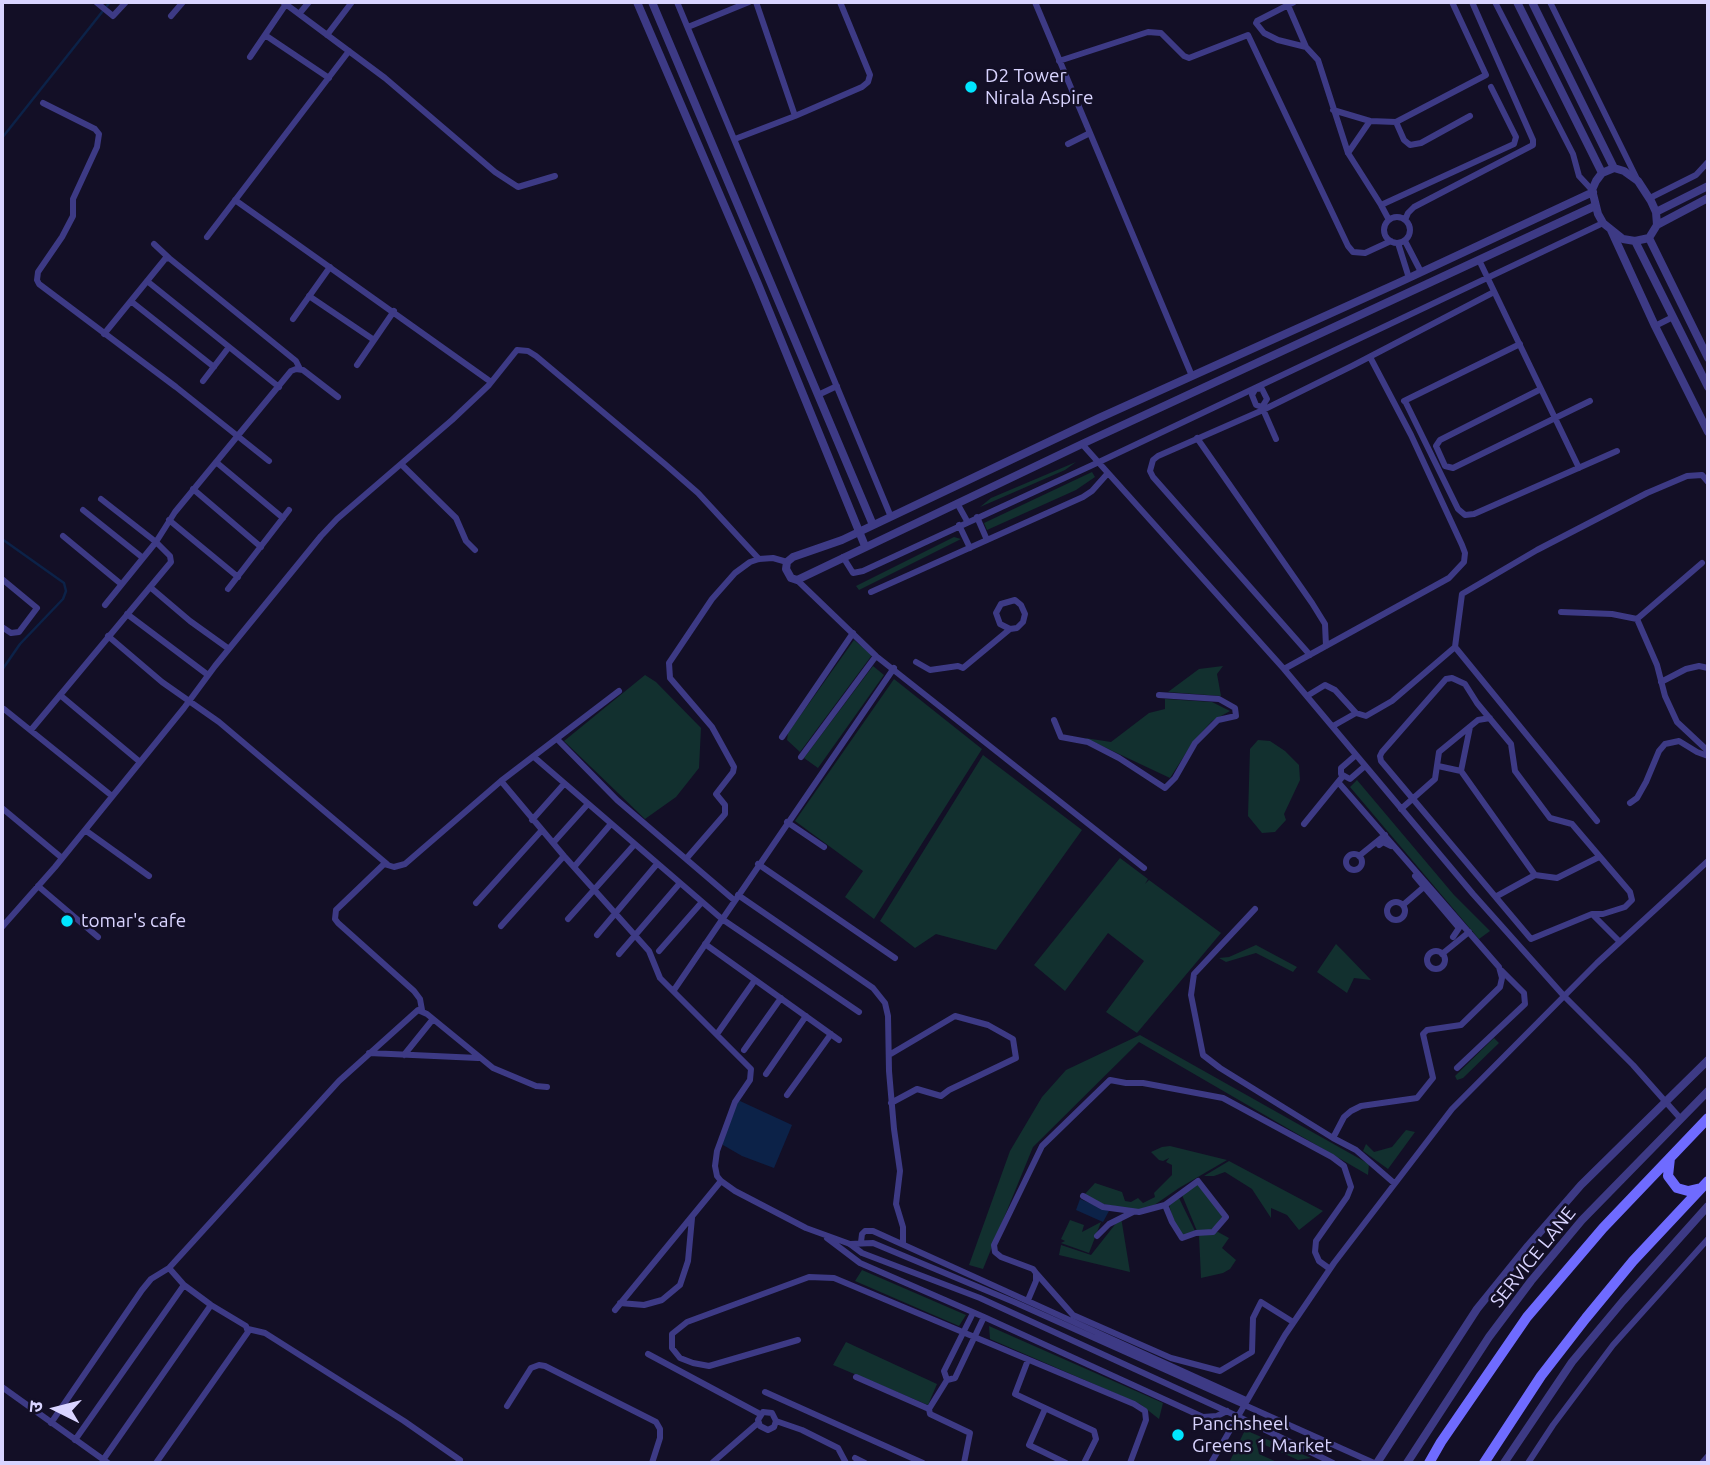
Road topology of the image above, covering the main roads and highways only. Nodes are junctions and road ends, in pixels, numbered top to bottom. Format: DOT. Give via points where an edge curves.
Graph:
graph roads {
  1 [pos="1708,1118"];
  2 [pos="1670,1158"];
  3 [pos="1705,1185"];
  4 [pos="1429,1463"];
  5 [pos="1484,1463"];
  1 -- 2 [label="main road"];
  2 -- 3 [label="main road" via="1668,1176 1677,1188 1688,1191"];
  2 -- 4 [label="main road" via="1527,1317"];
  3 -- 5 [label="main road" via="1633,1261 1579,1328"];
}
